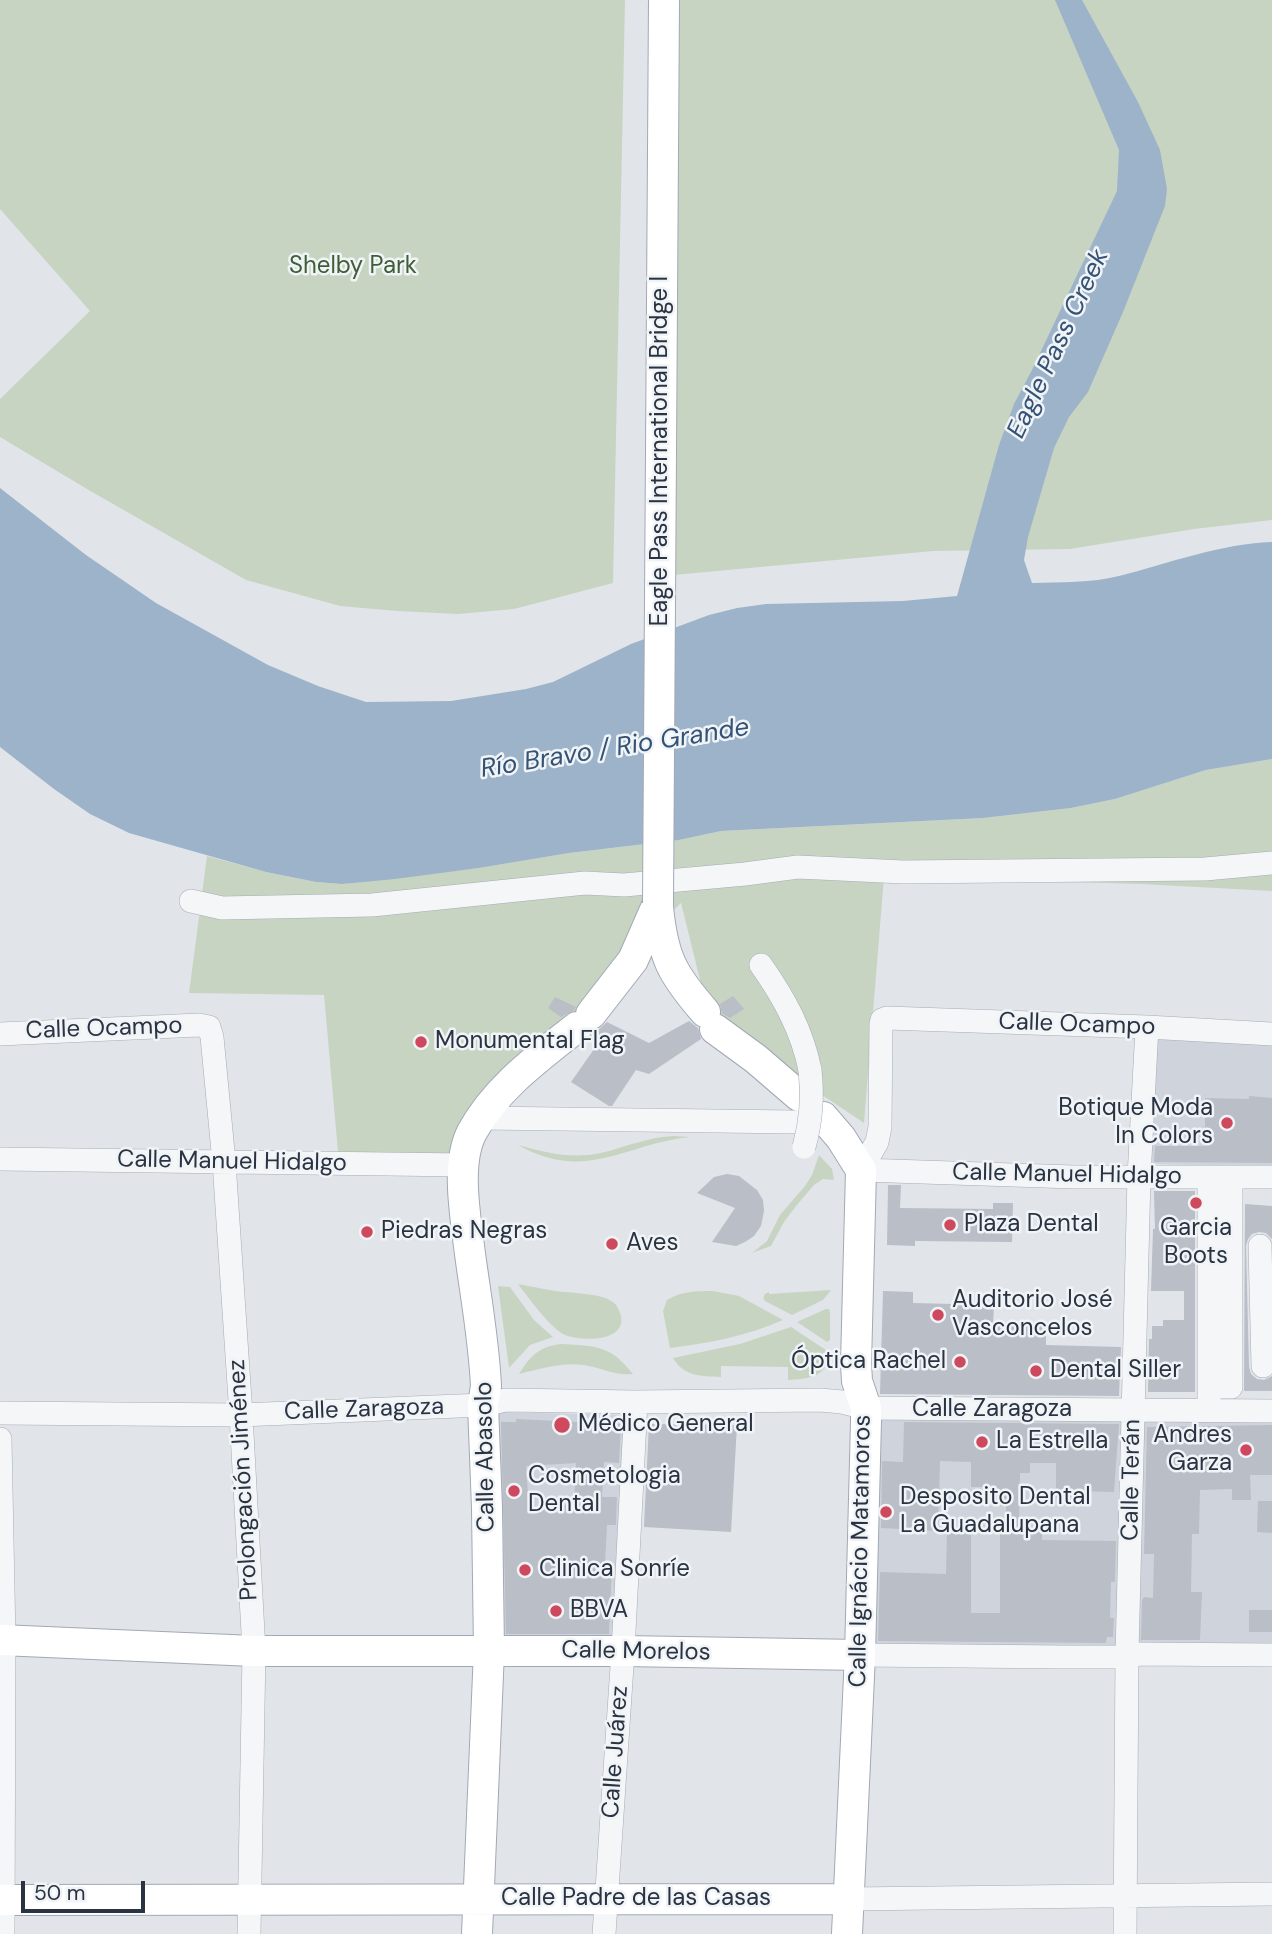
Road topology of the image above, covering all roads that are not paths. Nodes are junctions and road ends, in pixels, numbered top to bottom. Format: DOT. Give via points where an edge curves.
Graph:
graph roads {
  1 [pos="664,0"];
  2 [pos="1272,863"];
  3 [pos="191,901"];
  4 [pos="658,903"];
  5 [pos="761,965"];
  6 [pos="882,1020"];
  7 [pos="209,1027"];
  8 [pos="1147,1027"];
  9 [pos="0,1034"];
  10 [pos="1272,1034"];
  11 [pos="813,1108"];
  12 [pos="481,1118"];
  13 [pos="804,1147"];
  14 [pos="0,1159"];
  15 [pos="224,1162"];
  16 [pos="464,1165"];
  17 [pos="861,1170"];
  18 [pos="1139,1177"];
  19 [pos="1272,1177"];
  20 [pos="1209,1182"];
  21 [pos="1266,1246"];
  22 [pos="1231,1247"];
  23 [pos="1231,1305"];
  24 [pos="1264,1306"];
  25 [pos="1263,1366"];
  26 [pos="1209,1387"];
  27 [pos="636,1402"];
  28 [pos="483,1405"];
  29 [pos="866,1408"];
  30 [pos="1133,1411"];
  31 [pos="1209,1411"];
  32 [pos="1272,1411"];
  33 [pos="0,1413"];
  34 [pos="241,1415"];
  35 [pos="0,1439"];
  36 [pos="2,1640"];
  37 [pos="254,1651"];
  38 [pos="489,1651"];
  39 [pos="623,1651"];
  40 [pos="1127,1654"];
  41 [pos="860,1655"];
  42 [pos="1272,1656"];
  43 [pos="1272,1894"];
  44 [pos="1125,1897"];
  45 [pos="249,1899"];
  46 [pos="479,1899"];
  47 [pos="606,1899"];
  48 [pos="849,1899"];
  49 [pos="2,1900"];
  50 [pos="3,1934"];
  51 [pos="249,1934"];
  52 [pos="477,1934"];
  53 [pos="604,1934"];
  54 [pos="847,1934"];
  55 [pos="1125,1934"];
  1 -- 4 [label="main road, Eagle Pass International Bridge I, bridge"];
  2 -- 3 [label="street" via="1150,870 903,872 798,867 372,905 222,908"];
  4 -- 11 [label="main road, Eagle Pass International Bridge I" via="663,948 684,989 710,1021"];
  4 -- 12 [label="main road, Calle Abasolo" via="633,960 584,1021 511,1082"];
  5 -- 11 [label="street" via="787,1004 806,1050"];
  6 -- 8 [label="street, Calle Ocampo"];
  6 -- 17 [label="street, Calle Ignácio Matamoros" via="880,1127"];
  7 -- 9 [label="street, Calle Ocampo"];
  7 -- 15 [label="street, Prolongación Jiménez"];
  8 -- 10 [label="street, Calle Ocampo"];
  8 -- 18 [label="street, Calle Terán"];
  11 -- 12 [label="street"];
  11 -- 13 [label="street, bridge" via="811,1083"];
  11 -- 17 [label="main road" via="850,1150"];
  12 -- 16 [label="main road, Calle Abasolo" via="467,1144"];
  14 -- 15 [label="street, Calle Manuel Hidalgo"];
  15 -- 16 [label="street, Calle Manuel Hidalgo"];
  15 -- 34 [label="street, Prolongación Jiménez"];
  16 -- 28 [label="main road, Calle Abasolo" via="486,1382"];
  17 -- 18 [label="street, Calle Manuel Hidalgo"];
  17 -- 29 [label="main road, Calle Ignácio Matamoros" via="857,1375"];
  18 -- 20 [label="street, Calle Manuel Hidalgo"];
  18 -- 30 [label="street, Calle Terán"];
  19 -- 20 [label="street, Calle Manuel Hidalgo"];
  20 -- 22 [label="street" via="1231,1186"];
  20 -- 26 [label="street"];
  21 -- 22 [label="street"];
  21 -- 24 [label="street"];
  22 -- 23 [label="street"];
  23 -- 24 [label="street"];
  23 -- 26 [label="street" via="1231,1387"];
  24 -- 25 [label="street"];
  26 -- 31 [label="street"];
  27 -- 28 [label="street, Calle Zaragoza" via="506,1400"];
  27 -- 29 [label="street, Calle Zaragoza" via="820,1400"];
  27 -- 39 [label="street, Calle Juárez"];
  28 -- 34 [label="street, Calle Zaragoza"];
  28 -- 38 [label="main road, Calle Abasolo"];
  29 -- 30 [label="street, Calle Zaragoza"];
  29 -- 41 [label="main road, Calle Ignácio Matamoros"];
  30 -- 31 [label="street, Calle Zaragoza"];
  30 -- 40 [label="street, Calle Terán"];
  31 -- 32 [label="street, Calle Zaragoza"];
  33 -- 34 [label="street, Calle Zaragoza"];
  34 -- 37 [label="street, Prolongación Jiménez"];
  35 -- 36 [label="street"];
  36 -- 37 [label="main road, Calle Morelos"];
  36 -- 49 [label="street"];
  37 -- 38 [label="main road, Calle Morelos"];
  37 -- 45 [label="street, Prolongación Jiménez"];
  38 -- 39 [label="main road, Calle Morelos"];
  38 -- 46 [label="main road, Calle Abasolo"];
  39 -- 41 [label="main road, Calle Morelos"];
  39 -- 47 [label="street, Calle Juárez"];
  40 -- 41 [label="street, Calle Morelos"];
  40 -- 42 [label="street, Calle Morelos"];
  40 -- 44 [label="street, Calle Terán"];
  41 -- 48 [label="main road, Calle Ignácio Matamoros"];
  43 -- 44 [label="street, Calle Padre de las Casas"];
  44 -- 48 [label="street, Calle Padre de las Casas"];
  44 -- 55 [label="street, Calle Terán"];
  45 -- 46 [label="main road, Calle Padre de las Casas"];
  45 -- 49 [label="main road, Calle Padre de las Casas"];
  45 -- 51 [label="street, Prolongación Jiménez"];
  46 -- 47 [label="main road, Calle Padre de las Casas"];
  46 -- 52 [label="main road, Calle Abasolo"];
  47 -- 48 [label="main road, Calle Padre de las Casas"];
  47 -- 53 [label="street, Calle Juárez"];
  48 -- 54 [label="main road, Calle Ignácio Matamoros"];
  49 -- 50 [label="street"];
}
